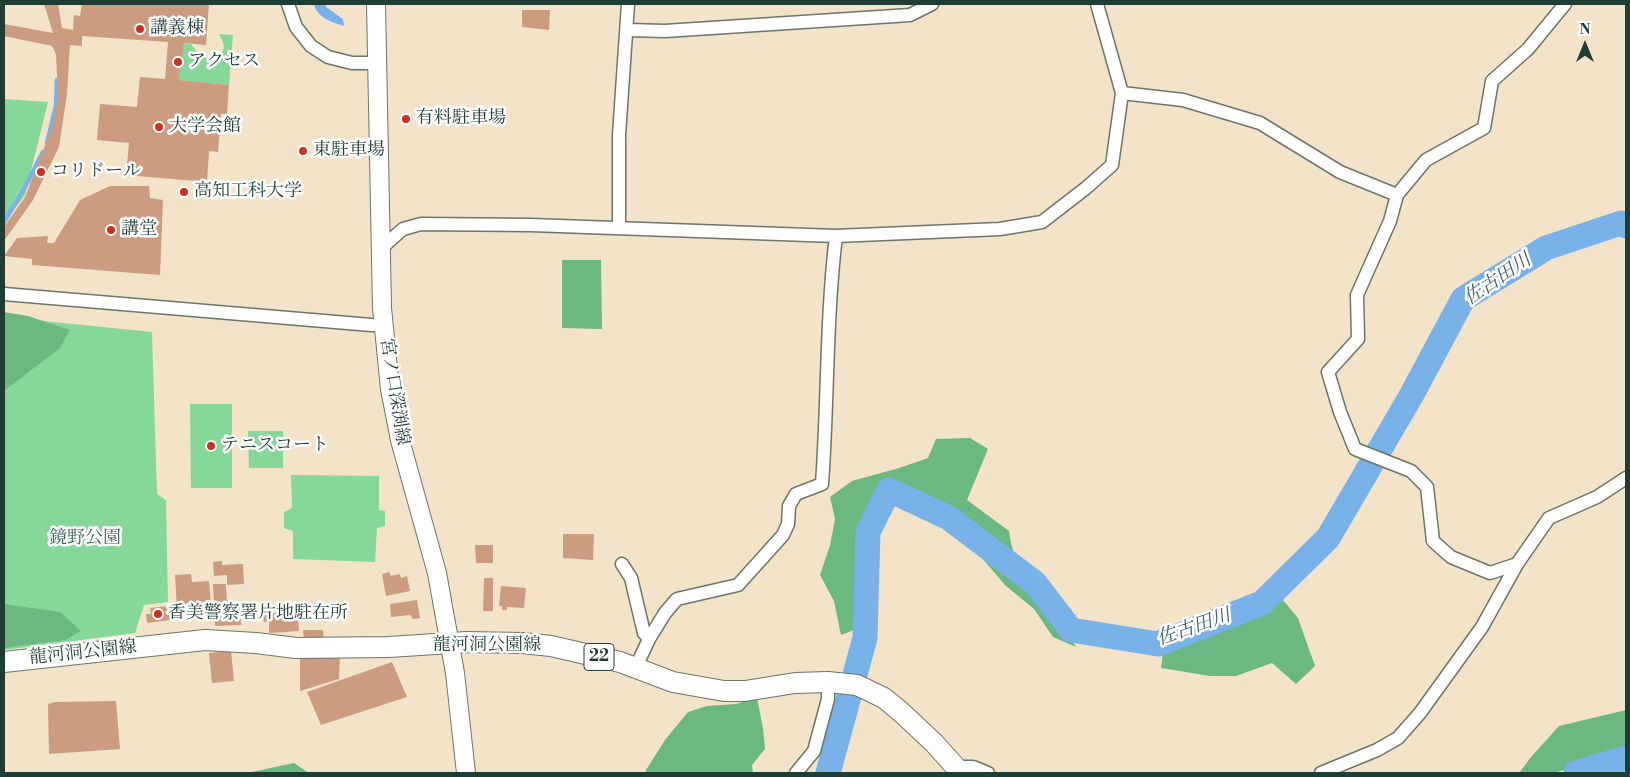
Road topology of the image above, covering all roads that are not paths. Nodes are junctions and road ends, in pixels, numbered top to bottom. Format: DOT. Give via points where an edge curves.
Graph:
graph roads {
  1 [pos="288,4"];
  2 [pos="376,4"];
  3 [pos="628,4"];
  4 [pos="932,4"];
  5 [pos="1097,4"];
  6 [pos="1565,4"];
  7 [pos="627,30"];
  8 [pos="377,63"];
  9 [pos="1122,93"];
  10 [pos="1397,195"];
  11 [pos="619,228"];
  12 [pos="836,236"];
  13 [pos="380,253"];
  14 [pos="4,294"];
  15 [pos="383,326"];
  16 [pos="1626,478"];
  17 [pos="622,564"];
  18 [pos="1517,564"];
  19 [pos="649,639"];
  20 [pos="450,643"];
  21 [pos="4,662"];
  22 [pos="636,668"];
  23 [pos="834,682"];
  24 [pos="959,770"];
  25 [pos="466,773"];
  26 [pos="796,773"];
  27 [pos="988,773"];
  28 [pos="1321,773"];
  1 -- 8 [label="street" via="296,27 311,46 328,57 352,63"];
  2 -- 8 [label="main road, 宮ノ口深渕線"];
  3 -- 7 [label="street"];
  4 -- 7 [label="street" via="910,15 665,31"];
  5 -- 9 [label="street"];
  6 -- 10 [label="street" via="1528,49 1492,81 1484,128 1426,160"];
  7 -- 11 [label="street" via="619,135"];
  8 -- 13 [label="main road, 宮ノ口深渕線"];
  9 -- 10 [label="street" via="1183,100 1260,123 1340,172"];
  9 -- 12 [label="street" via="1112,165 1042,222 1000,229"];
  10 -- 18 [label="street" via="1390,221 1357,295 1358,339 1328,372 1340,412 1355,450 1411,471 1427,487 1433,541 1451,557 1490,573"];
  11 -- 12 [label="street"];
  11 -- 13 [label="street" via="420,224 403,229"];
  12 -- 19 [label="street" via="831,275 822,484 796,494 789,506 788,524 783,535 738,585 677,599"];
  13 -- 15 [label="main road, 宮ノ口深渕線"];
  14 -- 15 [label="street"];
  15 -- 20 [label="main road, 宮ノ口深渕線" via="400,440 437,573"];
  16 -- 18 [label="street" via="1597,497 1549,518"];
  17 -- 19 [label="street" via="631,578 644,632"];
  18 -- 28 [label="street" via="1482,627 1398,738"];
  19 -- 22 [label="street"];
  20 -- 21 [label="main road, 龍河洞公園線 / 22" via="296,648 205,640"];
  20 -- 22 [label="main road, 龍河洞公園線 / 22" via="550,646"];
  20 -- 25 [label="main road, 宮ノ口深渕線"];
  22 -- 23 [label="main road, 龍河洞公園線 / 22" via="673,682 724,691"];
  23 -- 24 [label="main road, 龍河洞公園線 / 22" via="857,685 884,698"];
  23 -- 26 [label="street" via="814,752"];
  24 -- 27 [label="street" via="974,766"];
}
